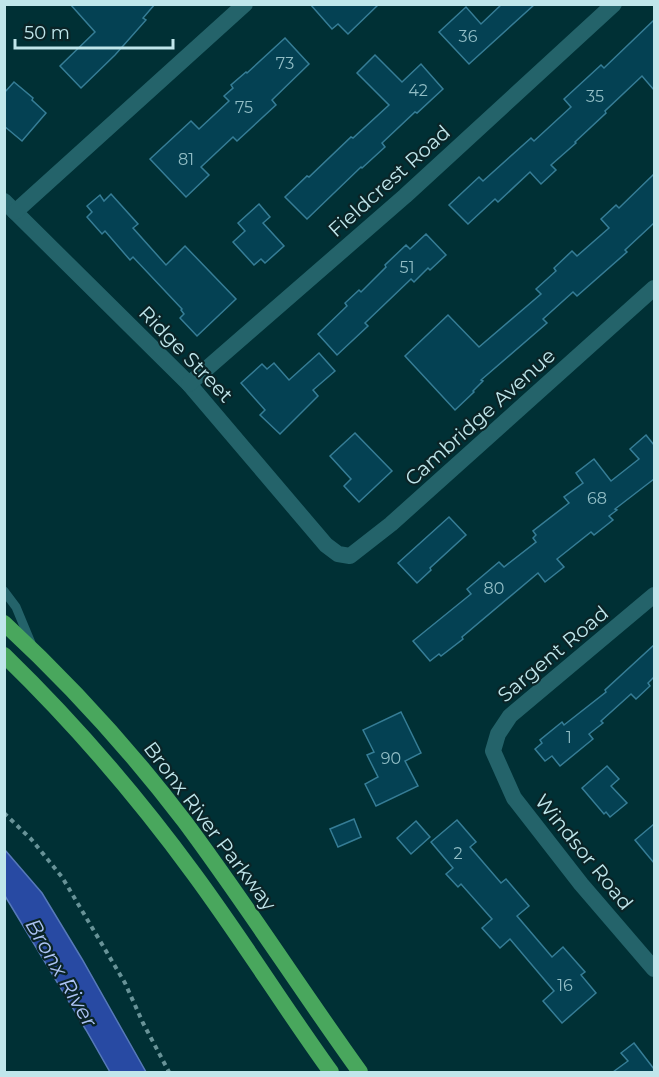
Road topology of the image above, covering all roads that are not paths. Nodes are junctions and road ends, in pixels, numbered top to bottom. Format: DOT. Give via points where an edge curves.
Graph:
graph roads {
  1 [pos="245,4"];
  2 [pos="614,4"];
  3 [pos="10,206"];
  4 [pos="654,288"];
  5 [pos="189,384"];
  6 [pos="326,545"];
  7 [pos="4,591"];
  8 [pos="654,596"];
  9 [pos="4,623"];
  10 [pos="34,651"];
  11 [pos="4,655"];
  12 [pos="11,666"];
  13 [pos="508,787"];
  14 [pos="654,969"];
  15 [pos="331,1072"];
  16 [pos="360,1072"];
  1 -- 3 [label="street"];
  2 -- 5 [label="street, Fieldcrest Road" via="405,196"];
  3 -- 5 [label="street, Ridge Street"];
  4 -- 6 [label="street, Cambridge Avenue" via="391,524 350,556 338,554"];
  5 -- 6 [label="street, Ridge Street"];
  7 -- 10 [label="lane" via="16,607"];
  8 -- 13 [label="street, Sargent Road" via="510,716 493,751"];
  9 -- 10 [label="highway, Bronx River Parkway"];
  10 -- 16 [label="highway, Bronx River Parkway" via="117,740 184,821"];
  11 -- 12 [label="highway"];
  12 -- 15 [label="highway" via="96,751 147,812"];
  13 -- 14 [label="street, Windsor Road" via="581,884"];
}
